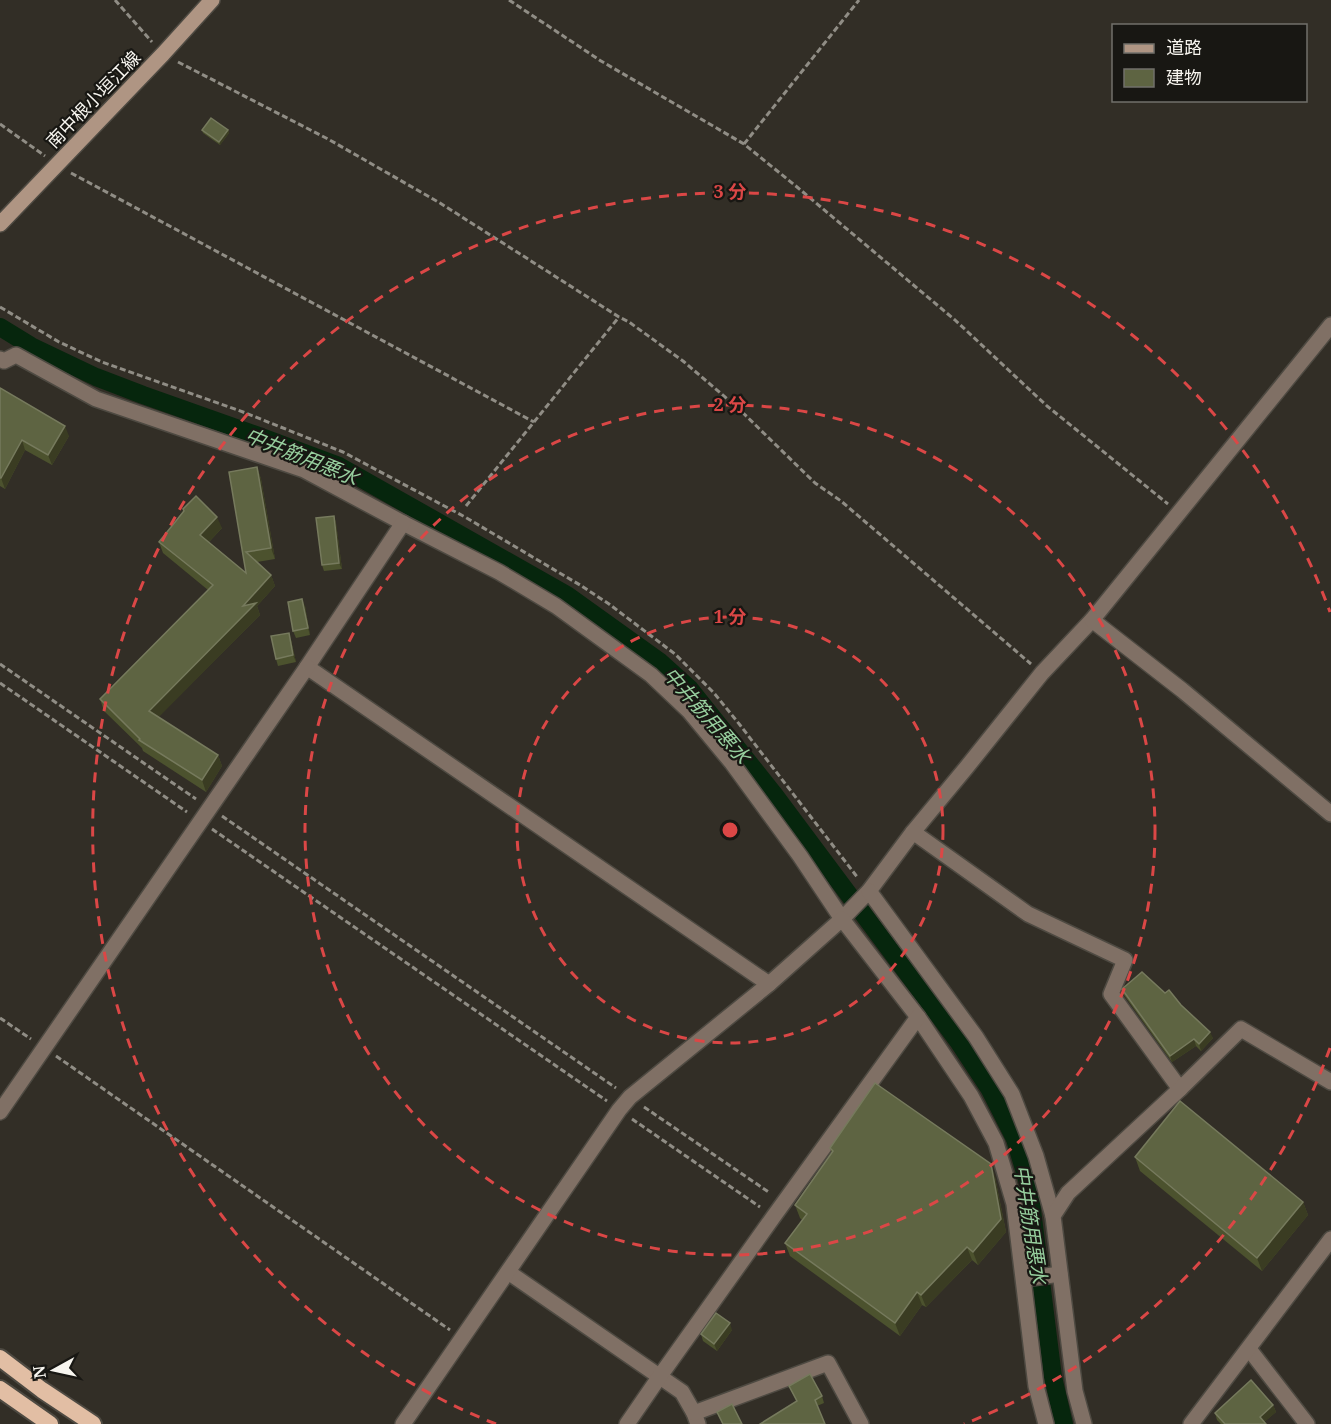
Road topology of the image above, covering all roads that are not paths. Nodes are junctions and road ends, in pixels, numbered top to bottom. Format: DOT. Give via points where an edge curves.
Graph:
graph roads {
  1 [pos="212,0"];
  2 [pos="0,224"];
  3 [pos="1331,325"];
  4 [pos="0,359"];
  5 [pos="403,523"];
  6 [pos="1092,620"];
  7 [pos="306,667"];
  8 [pos="1331,814"];
  9 [pos="913,832"];
  10 [pos="869,891"];
  11 [pos="842,919"];
  12 [pos="768,984"];
  13 [pos="918,1017"];
  14 [pos="1331,1082"];
  15 [pos="1180,1089"];
  16 [pos="0,1112"];
  17 [pos="1053,1216"];
  18 [pos="1331,1239"];
  19 [pos="508,1272"];
  20 [pos="1060,1274"];
  21 [pos="1024,1280"];
  22 [pos="1249,1349"];
  23 [pos="0,1358"];
  24 [pos="660,1376"];
  25 [pos="0,1389"];
  26 [pos="696,1419"];
  27 [pos="50,1424"];
  28 [pos="93,1424"];
  29 [pos="403,1424"];
  30 [pos="627,1424"];
  31 [pos="861,1424"];
  32 [pos="1046,1424"];
  33 [pos="1084,1424"];
  34 [pos="1191,1424"];
  35 [pos="1307,1424"];
  1 -- 2 [label="main road, 南中根小垣江線"];
  3 -- 6 [label="street"];
  4 -- 5 [label="street" via="16,355 96,399 304,470"];
  5 -- 7 [label="street"];
  5 -- 11 [label="street" via="547,600 651,675 689,711 732,763"];
  6 -- 8 [label="street"];
  6 -- 9 [label="street" via="1042,673"];
  7 -- 12 [label="street"];
  7 -- 16 [label="street"];
  9 -- 10 [label="street"];
  9 -- 15 [label="street" via="1028,914 1125,960 1112,994"];
  10 -- 11 [label="street"];
  10 -- 17 [label="street" via="976,1037 1012,1094"];
  11 -- 12 [label="street"];
  11 -- 13 [label="street"];
  12 -- 19 [label="street" via="630,1097"];
  13 -- 21 [label="street" via="971,1096 996,1143 1014,1204"];
  13 -- 24 [label="street"];
  14 -- 15 [label="street" via="1241,1029"];
  15 -- 17 [label="street" via="1068,1193"];
  17 -- 20 [label="street"];
  18 -- 22 [label="street"];
  19 -- 24 [label="street"];
  19 -- 29 [label="street"];
  20 -- 21 [label="street"];
  20 -- 33 [label="street" via="1075,1391"];
  21 -- 32 [label="street" via="1036,1386"];
  22 -- 34 [label="street"];
  22 -- 35 [label="street"];
  23 -- 28 [label="highway"];
  24 -- 26 [label="street" via="682,1392"];
  24 -- 30 [label="street"];
  25 -- 27 [label="highway"];
  26 -- 31 [label="street" via="828,1363"];
}
